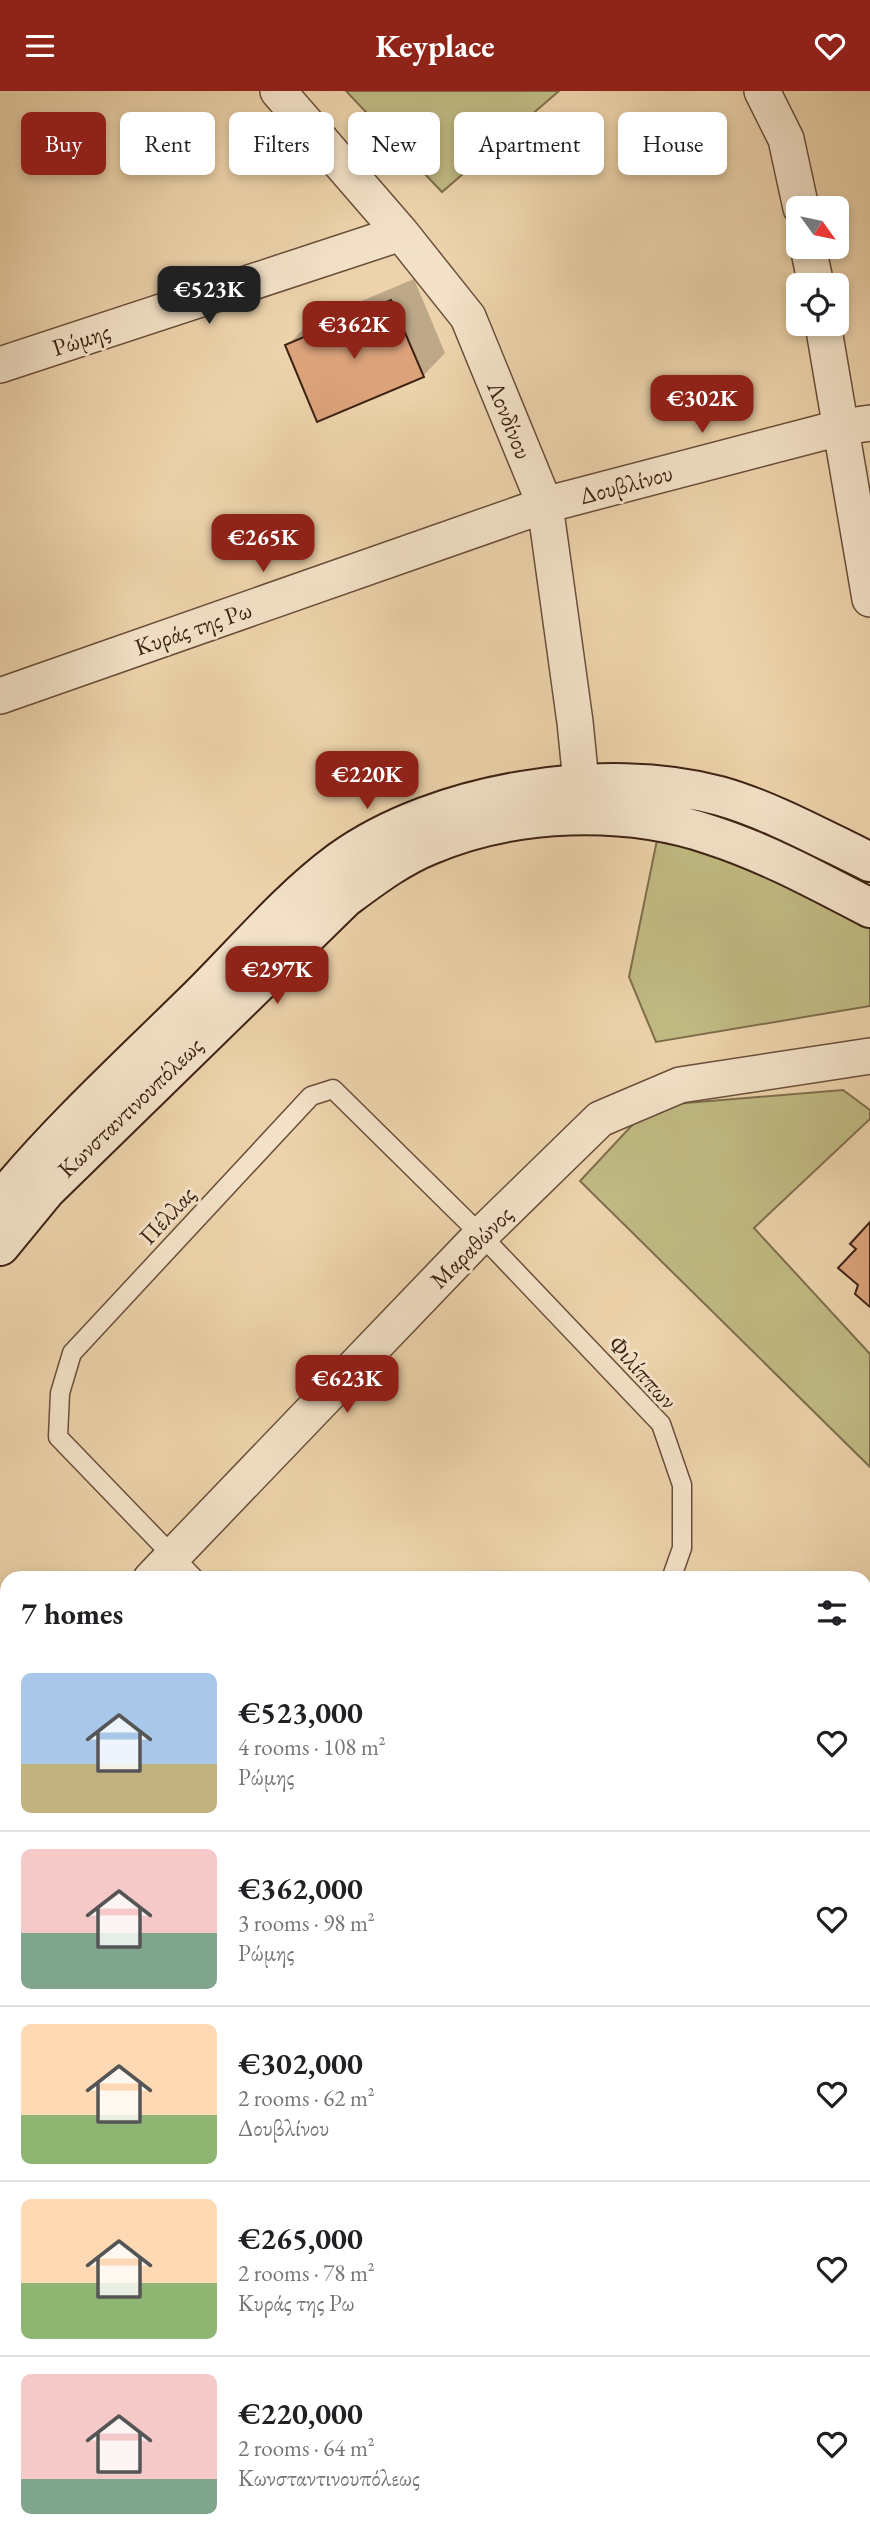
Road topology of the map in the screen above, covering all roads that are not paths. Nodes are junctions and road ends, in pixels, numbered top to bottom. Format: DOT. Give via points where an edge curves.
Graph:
graph roads {
  1 [pos="278,91"];
  2 [pos="762,91"];
  3 [pos="798,196"];
  4 [pos="401,233"];
  5 [pos="827,336"];
  6 [pos="0,365"];
  7 [pos="857,425"];
  8 [pos="545,505"];
  9 [pos="870,599"];
  10 [pos="0,696"];
  11 [pos="583,801"];
  12 [pos="870,862"];
  13 [pos="870,908"];
  14 [pos="870,1056"];
  15 [pos="0,1202"];
  16 [pos="481,1235"];
  17 [pos="0,1245"];
  18 [pos="173,1571"];
  19 [pos="674,1571"];
  1 -- 4 [label="street, Λονδίνου"];
  2 -- 3 [label="street" via="786,139"];
  4 -- 6 [label="street, Ρώμης"];
  4 -- 8 [label="street, Λονδίνου" via="468,317"];
  5 -- 7 [label="street"];
  7 -- 8 [label="street, Δουβλίνου"];
  7 -- 9 [label="street"];
  8 -- 10 [label="street, Κυράς της Ρω"];
  8 -- 11 [label="street, Λονδίνου"];
  11 -- 12 [label="main road, Κωνσταντινουπόλεως" via="633,782 676,786 723,797"];
  11 -- 13 [label="main road, Κωνσταντινουπόλεως" via="750,848"];
  11 -- 15 [label="main road, Κωνσταντινουπόλεως" via="534,789 450,809 391,831 340,862 58,1138"];
  11 -- 17 [label="main road, Κωνσταντινουπόλεως" via="469,832 387,866 345,898 46,1190"];
  14 -- 16 [label="street, Μαραθώνος" via="680,1085 600,1119"];
  16 -- 18 [label="street, Μαραθώνος"];
  16 -- 18 [label="lane, Πέλλας" via="333,1089 312,1096 72,1353 60,1393 58,1437"];
  16 -- 19 [label="lane, Φιλίππων" via="661,1424 682,1485 682,1548"];
}
